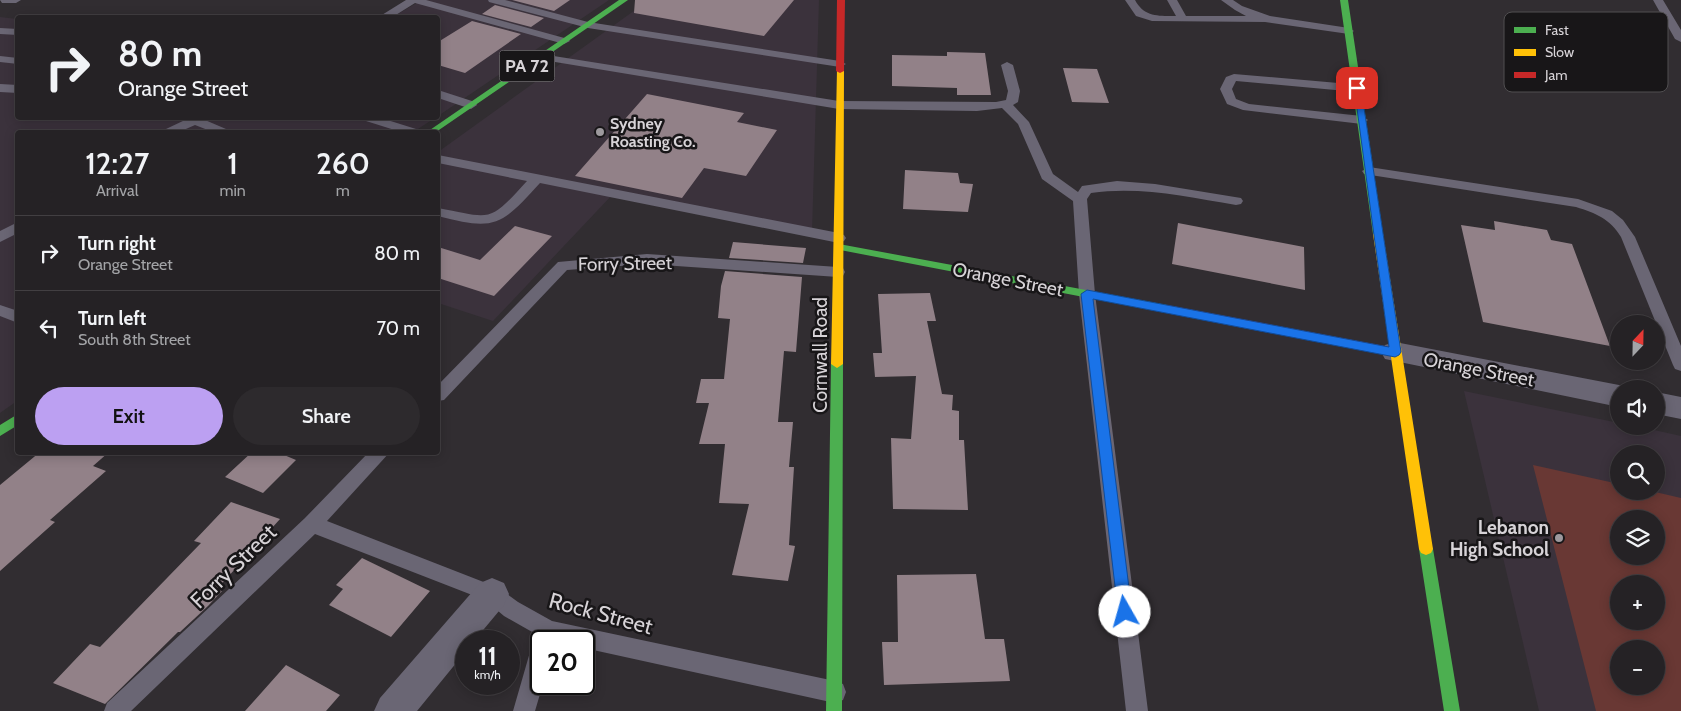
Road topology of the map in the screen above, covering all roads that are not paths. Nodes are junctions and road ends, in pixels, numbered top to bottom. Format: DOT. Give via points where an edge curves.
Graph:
graph roads {
  1 [pos="2,0"];
  2 [pos="16,0"];
  3 [pos="414,0"];
  4 [pos="493,0"];
  5 [pos="624,0"];
  6 [pos="840,0"];
  7 [pos="1130,0"];
  8 [pos="1172,0"];
  9 [pos="1226,0"];
  10 [pos="1344,0"];
  11 [pos="1658,0"];
  12 [pos="1665,12"];
  13 [pos="387,15"];
  14 [pos="1668,17"];
  15 [pos="1183,19"];
  16 [pos="1264,19"];
  17 [pos="588,25"];
  18 [pos="0,31"];
  19 [pos="1348,31"];
  20 [pos="15,32"];
  21 [pos="1681,39"];
  22 [pos="564,41"];
  23 [pos="541,57"];
  24 [pos="0,59"];
  25 [pos="15,61"];
  26 [pos="840,64"];
  27 [pos="1007,65"];
  28 [pos="0,88"];
  29 [pos="1357,88"];
  30 [pos="15,89"];
  31 [pos="440,95"];
  32 [pos="1004,104"];
  33 [pos="472,105"];
  34 [pos="839,105"];
  35 [pos="191,120"];
  36 [pos="199,120"];
  37 [pos="376,120"];
  38 [pos="1362,120"];
  39 [pos="174,130"];
  40 [pos="218,130"];
  41 [pos="406,130"];
  42 [pos="434,130"];
  43 [pos="440,159"];
  44 [pos="1369,171"];
  45 [pos="536,178"];
  46 [pos="1080,199"];
  47 [pos="1236,201"];
  48 [pos="440,212"];
  49 [pos="15,228"];
  50 [pos="0,237"];
  51 [pos="839,242"];
  52 [pos="838,272"];
  53 [pos="1087,294"];
  54 [pos="0,310"];
  55 [pos="15,317"];
  56 [pos="1395,352"];
  57 [pos="1681,365"];
  58 [pos="440,393"];
  59 [pos="1610,394"];
  60 [pos="1665,405"];
  61 [pos="1681,408"];
  62 [pos="15,421"];
  63 [pos="0,431"];
  64 [pos="378,455"];
  65 [pos="312,524"];
  66 [pos="492,594"];
  67 [pos="538,630"];
  68 [pos="595,647"];
  69 [pos="530,690"];
  70 [pos="835,701"];
  71 [pos="116,711"];
  72 [pos="393,711"];
  73 [pos="524,711"];
  74 [pos="1137,711"];
  75 [pos="1452,711"];
  1 -- 2 [label="lane"];
  3 -- 13 [label="lane"];
  3 -- 22 [label="lane"];
  4 -- 17 [label="lane"];
  5 -- 17 [label="main road, PA 72"];
  6 -- 26 [label="main road, Cornwall Road"];
  7 -- 15 [label="lane" via="1137,13 1144,17"];
  8 -- 15 [label="lane"];
  9 -- 16 [label="lane" via="1236,8"];
  10 -- 19 [label="main road"];
  11 -- 12 [label="lane"];
  14 -- 21 [label="lane"];
  15 -- 16 [label="lane"];
  16 -- 19 [label="lane"];
  17 -- 22 [label="main road, PA 72"];
  17 -- 26 [label="lane"];
  18 -- 20 [label="lane"];
  19 -- 29 [label="main road"];
  22 -- 23 [label="main road, PA 72"];
  23 -- 33 [label="main road, PA 72"];
  23 -- 34 [label="lane"];
  24 -- 25 [label="lane"];
  26 -- 34 [label="main road, Cornwall Road"];
  27 -- 32 [label="lane" via="1014,91 1012,102"];
  28 -- 30 [label="lane"];
  29 -- 38 [label="main road"];
  29 -- 38 [label="lane" via="1234,77 1226,89 1231,100 1247,107"];
  31 -- 33 [label="lane"];
  32 -- 34 [label="lane" via="977,107"];
  32 -- 46 [label="lane" via="1023,122 1047,176"];
  33 -- 42 [label="main road, PA 72"];
  34 -- 51 [label="main road, Cornwall Road"];
  35 -- 39 [label="lane"];
  36 -- 40 [label="lane"];
  37 -- 41 [label="lane"];
  38 -- 44 [label="main road"];
  43 -- 45 [label="lane"];
  44 -- 56 [label="main road"];
  44 -- 57 [label="lane" via="1578,203 1604,211 1619,222 1628,237"];
  45 -- 48 [label="lane" via="502,216 492,220 470,220"];
  45 -- 51 [label="lane"];
  46 -- 47 [label="lane" via="1087,188 1117,185"];
  46 -- 53 [label="lane"];
  49 -- 50 [label="lane"];
  51 -- 52 [label="main road, Cornwall Road"];
  51 -- 53 [label="main road, Orange Street"];
  52 -- 58 [label="lane, Forry Street" via="646,259 563,265"];
  52 -- 70 [label="main road, Cornwall Road"];
  53 -- 56 [label="main road, Orange Street"];
  53 -- 74 [label="lane"];
  54 -- 55 [label="lane"];
  56 -- 59 [label="street, Orange Street"];
  56 -- 75 [label="main road"];
  60 -- 61 [label="street"];
  62 -- 63 [label="main road"];
  64 -- 65 [label="lane, Forry Street"];
  65 -- 66 [label="lane, Rock Street"];
  65 -- 71 [label="lane, Forry Street"];
  66 -- 67 [label="lane, Rock Street"];
  66 -- 72 [label="street"];
  68 -- 70 [label="lane, Rock Street"];
  69 -- 73 [label="lane"];
}
